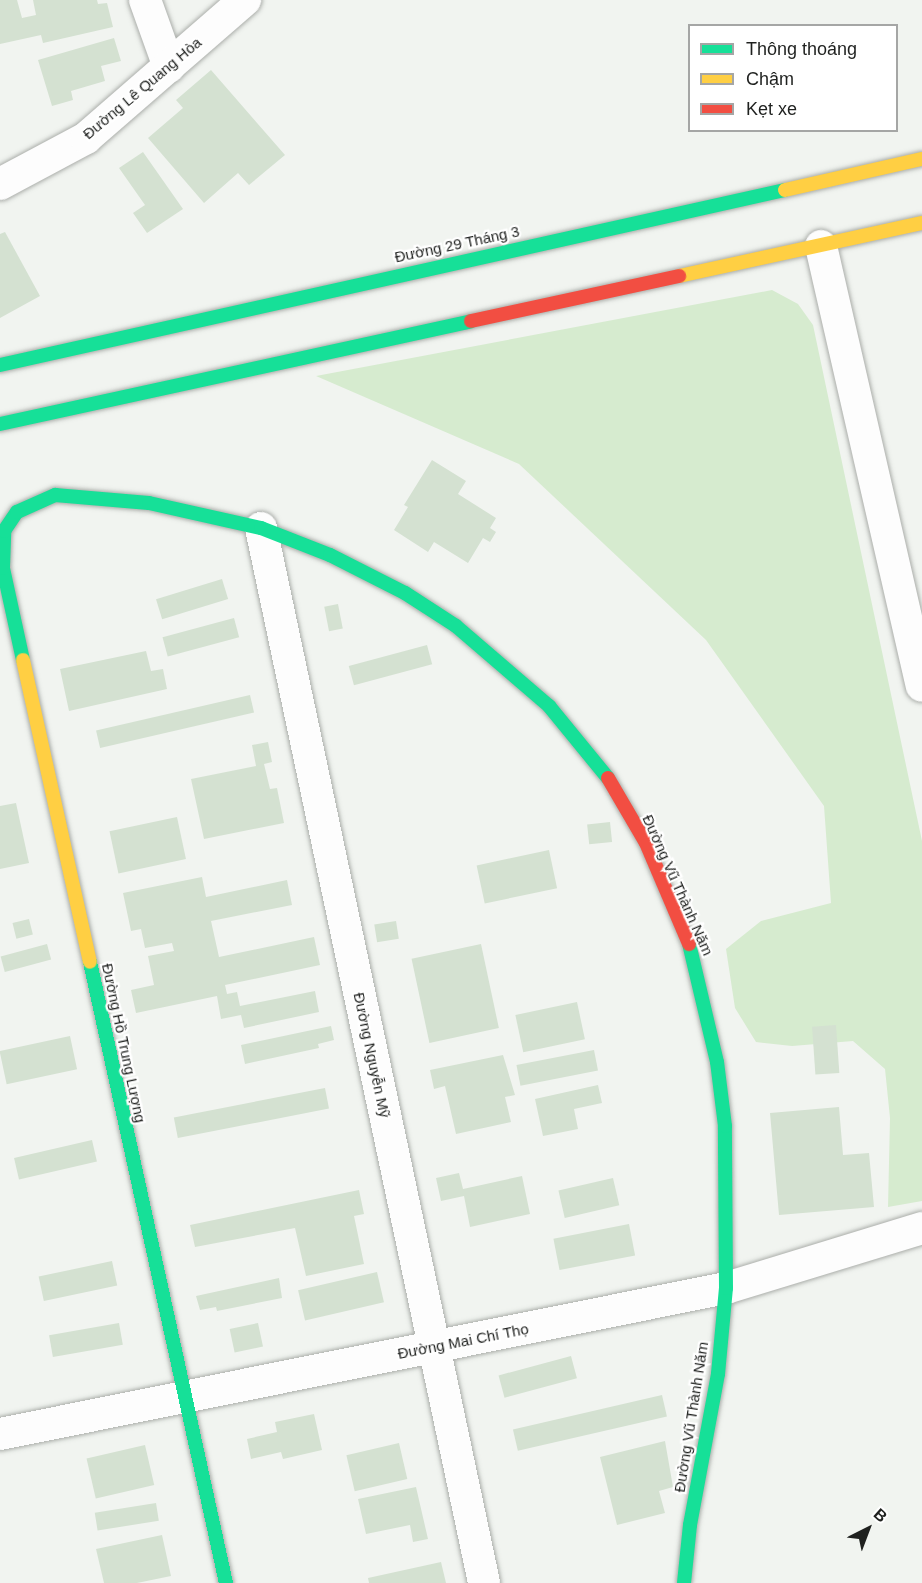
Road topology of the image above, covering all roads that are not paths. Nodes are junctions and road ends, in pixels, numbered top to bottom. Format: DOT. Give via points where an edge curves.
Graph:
graph roads {
  1 [pos="145,0"];
  2 [pos="245,0"];
  3 [pos="169,67"];
  4 [pos="922,159"];
  5 [pos="0,184"];
  6 [pos="922,223"];
  7 [pos="821,246"];
  8 [pos="0,365"];
  9 [pos="0,424"];
  10 [pos="16,512"];
  11 [pos="261,528"];
  12 [pos="922,686"];
  13 [pos="922,1228"];
  14 [pos="726,1288"];
  15 [pos="434,1347"];
  16 [pos="185,1397"];
  17 [pos="0,1434"];
  18 [pos="226,1583"];
  19 [pos="484,1583"];
  20 [pos="684,1583"];
  1 -- 3 [label="street"];
  2 -- 3 [label="street, Đường Lê Quang Hòa"];
  3 -- 5 [label="street, Đường Lê Quang Hòa" via="86,138"];
  4 -- 8 [label="street, Đường 29 Tháng 3"];
  6 -- 7 [label="street"];
  7 -- 9 [label="street"];
  7 -- 12 [label="street"];
  10 -- 11 [label="street, Đường Vũ Thành Năm" via="54,495 82,495 214,515"];
  10 -- 16 [label="street, Đường Hồ Trung Lượng" via="4,531 3,567"];
  11 -- 14 [label="street, Đường Vũ Thành Năm" via="330,555 405,593 456,626 549,706 615,787 694,956 706,1004 725,1126"];
  11 -- 15 [label="street, Đường Nguyễn Mỹ"];
  13 -- 14 [label="street, Đường Mai Chí Thọ"];
  14 -- 15 [label="street, Đường Mai Chí Thọ"];
  14 -- 20 [label="street, Đường Vũ Thành Năm" via="718,1374 690,1525"];
  15 -- 16 [label="street, Đường Mai Chí Thọ"];
  15 -- 19 [label="street, Đường Nguyễn Mỹ"];
  16 -- 17 [label="street, Đường Mai Chí Thọ"];
  16 -- 18 [label="street, Đường Hồ Trung Lượng"];
}
